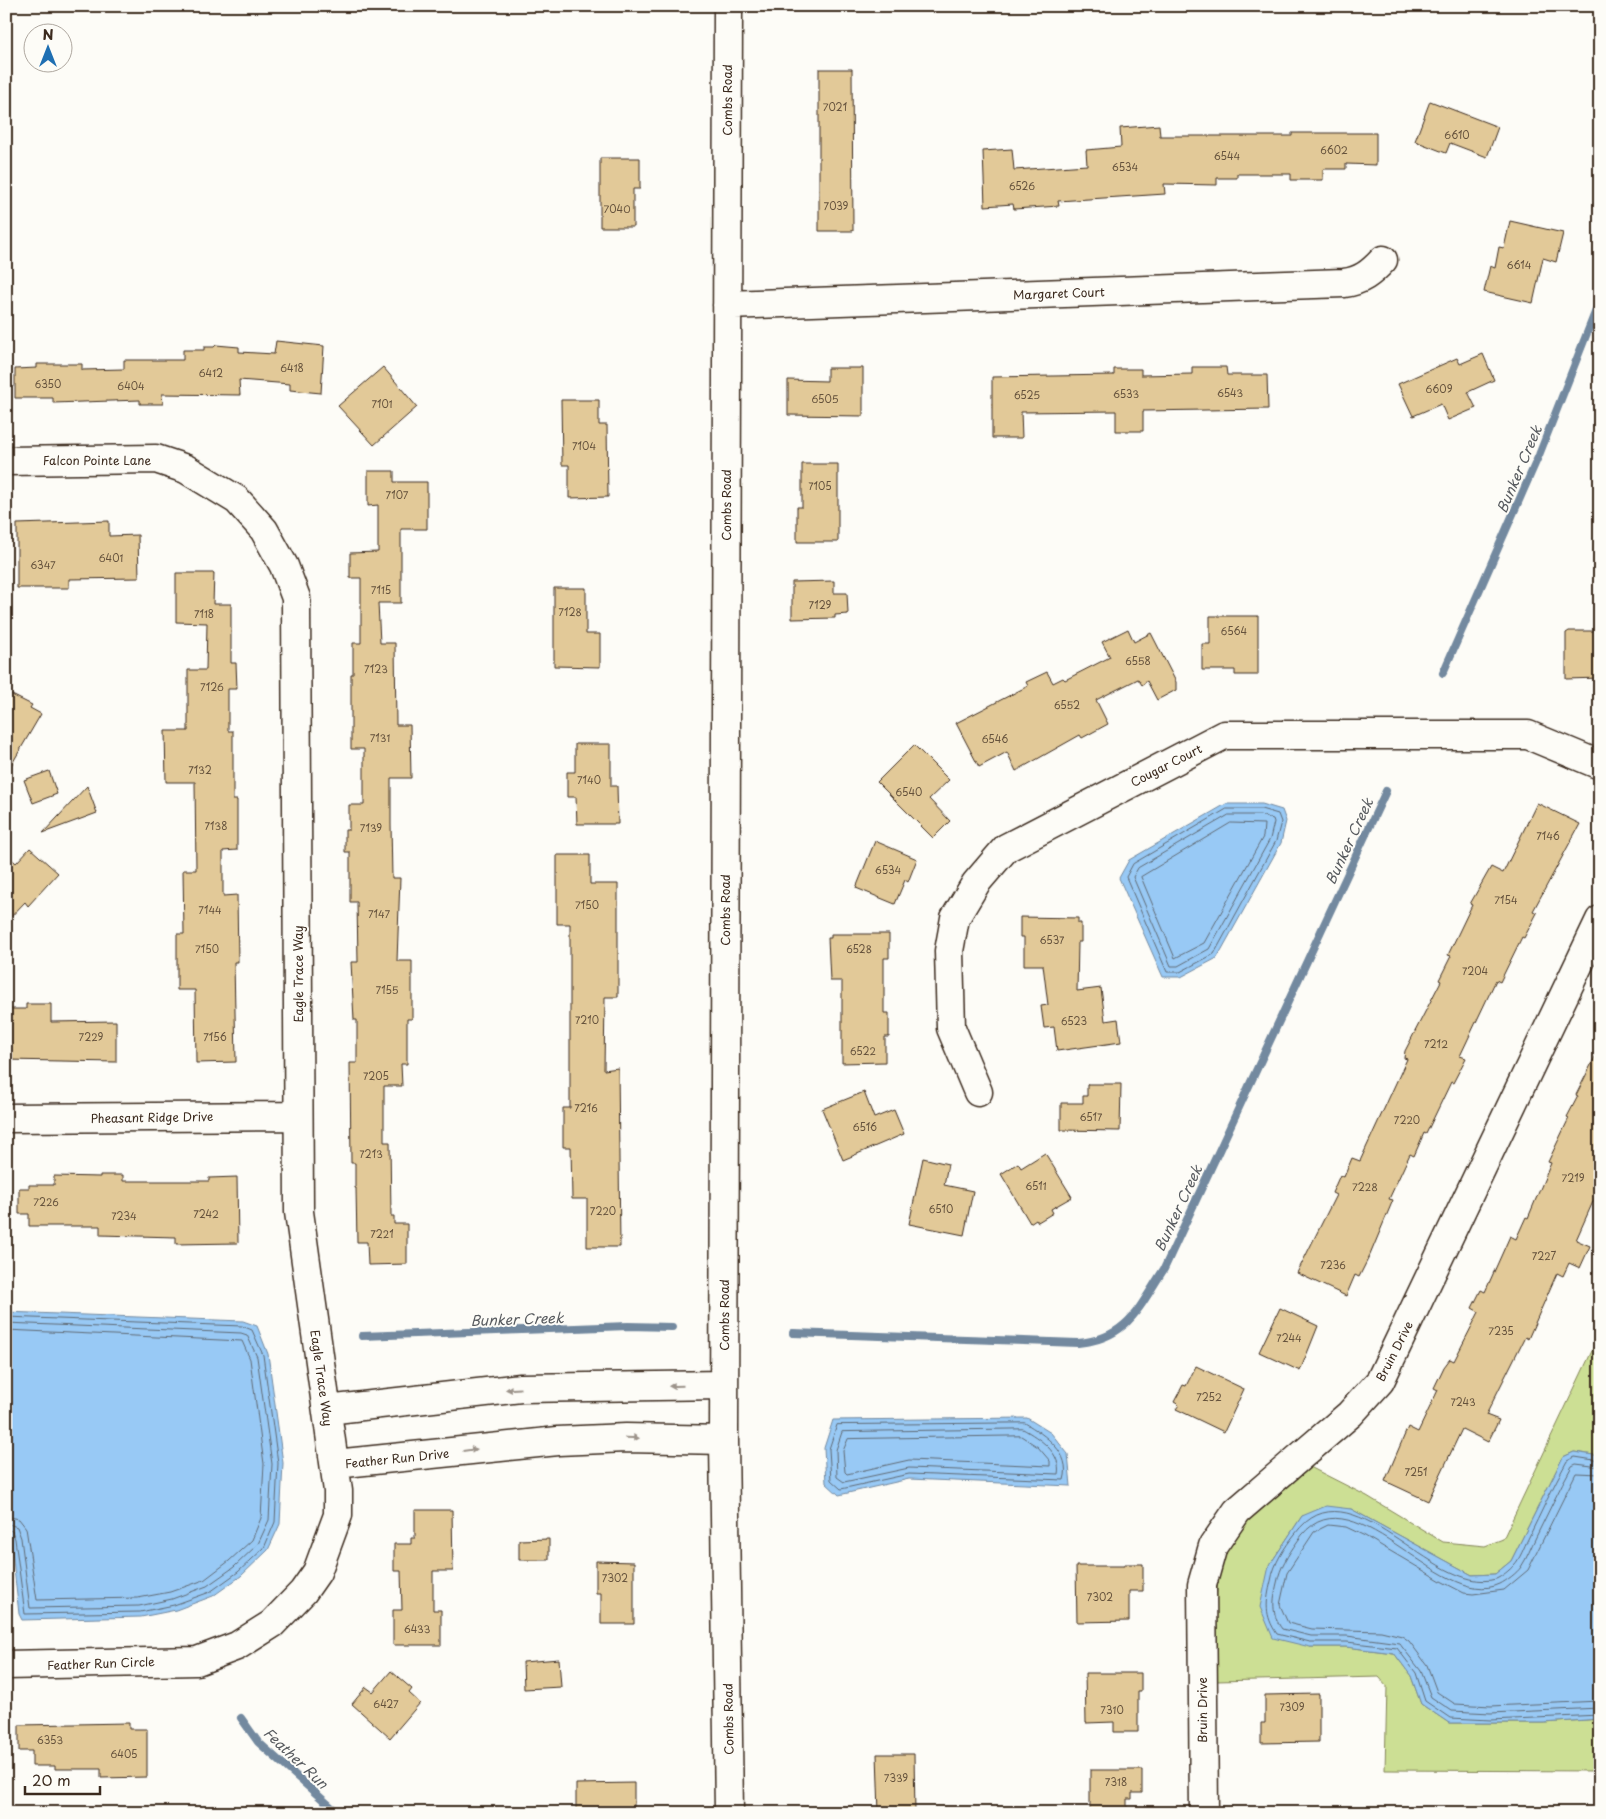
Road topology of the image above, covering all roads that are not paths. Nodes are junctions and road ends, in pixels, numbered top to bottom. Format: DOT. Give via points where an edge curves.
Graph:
graph roads {
  1 [pos="728,6"];
  2 [pos="1383,260"];
  3 [pos="727,305"];
  4 [pos="6,461"];
  5 [pos="237,500"];
  6 [pos="1600,765"];
  7 [pos="1600,920"];
  8 [pos="978,1092"];
  9 [pos="298,1116"];
  10 [pos="6,1118"];
  11 [pos="724,1385"];
  12 [pos="327,1410"];
  13 [pos="724,1440"];
  14 [pos="335,1464"];
  15 [pos="197,1661"];
  16 [pos="6,1666"];
  17 [pos="729,1813"];
  18 [pos="1204,1813"];
  1 -- 3 [label="street, Combs Road"];
  2 -- 3 [label="street, Margaret Court" via="1368,275 1344,283"];
  3 -- 11 [label="street, Combs Road"];
  4 -- 5 [label="street, Falcon Pointe Lane" via="156,459 186,469"];
  5 -- 9 [label="street, Eagle Trace Way" via="268,537 296,598"];
  6 -- 8 [label="street, Cougar Court" via="1528,735 1224,735 1015,843 1006,848 976,883 955,918 949,951 951,1028"];
  7 -- 18 [label="street, Bruin Drive" via="1380,1381 1350,1414 1237,1511 1213,1546 1202,1585"];
  9 -- 10 [label="street, Pheasant Ridge Drive"];
  9 -- 12 [label="street, Eagle Trace Way" via="300,1220"];
  11 -- 12 [label="street, one-way" via="521,1388"];
  11 -- 13 [label="street, Combs Road"];
  12 -- 14 [label="street, Eagle Trace Way"];
  14 -- 13 [label="street, Feather Run Drive, one-way" via="558,1441 626,1438"];
  13 -- 17 [label="street, Combs Road"];
  14 -- 15 [label="street, Feather Run Drive" via="338,1515 324,1557 302,1592 259,1633 237,1646"];
  15 -- 16 [label="street, Feather Run Circle"];
}
